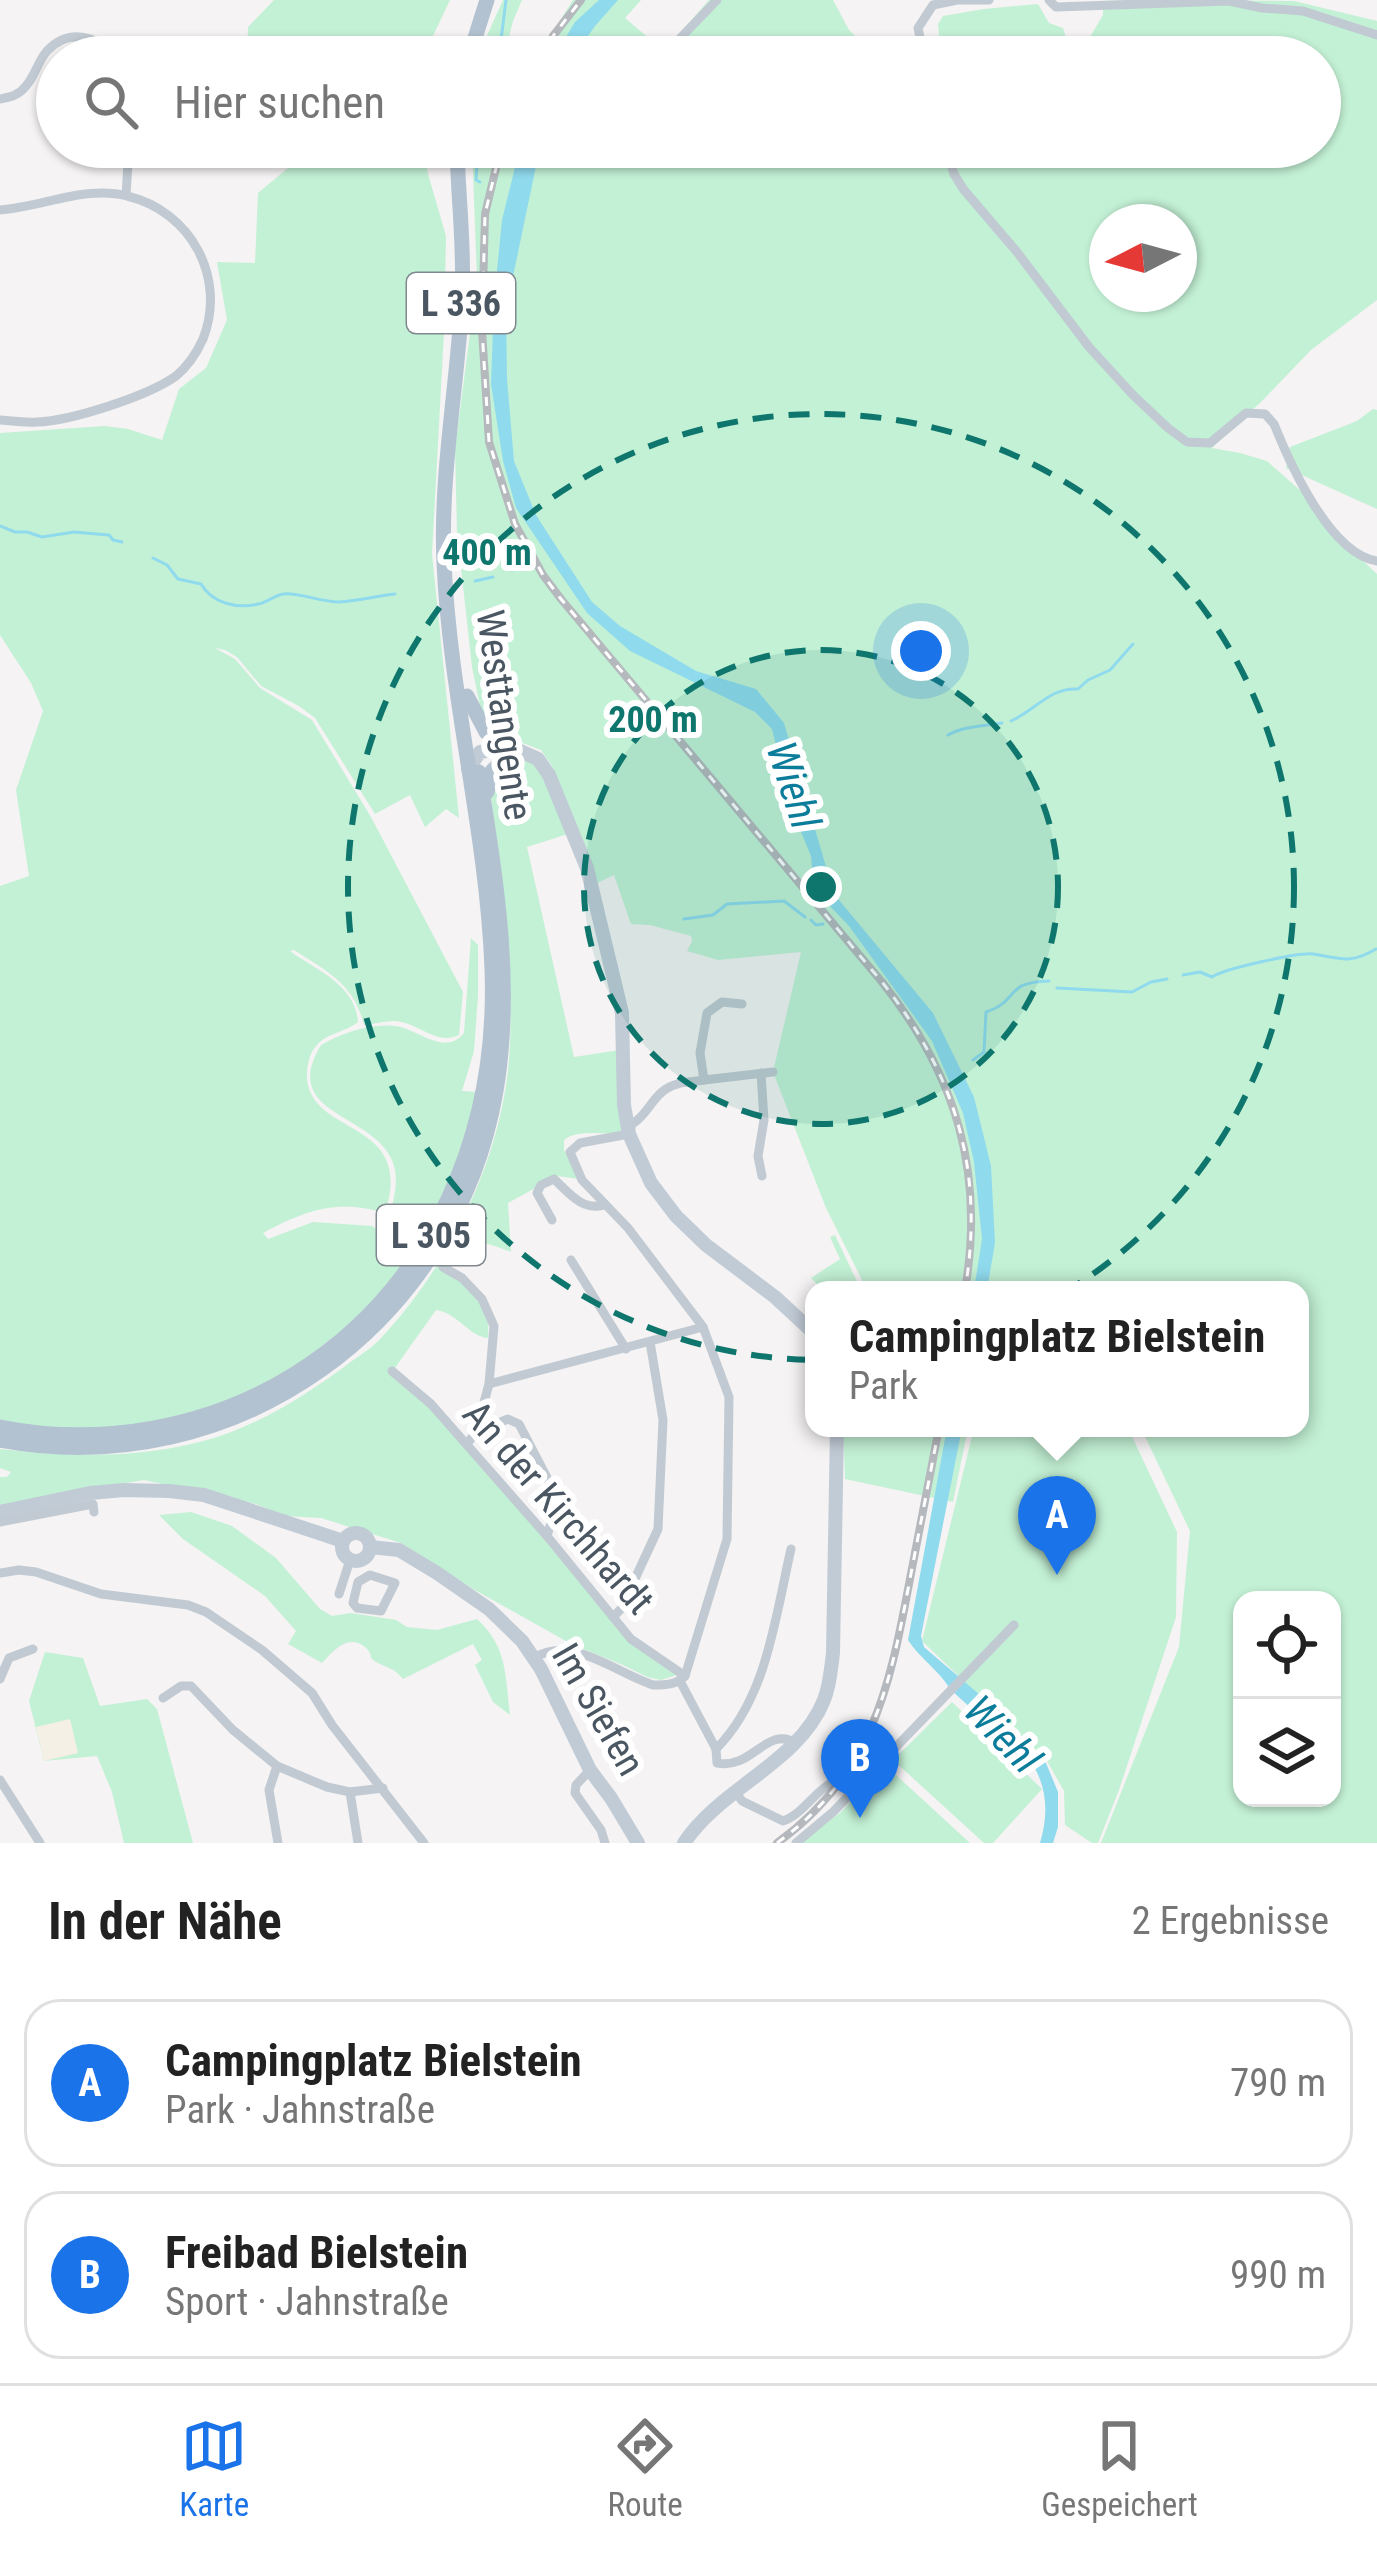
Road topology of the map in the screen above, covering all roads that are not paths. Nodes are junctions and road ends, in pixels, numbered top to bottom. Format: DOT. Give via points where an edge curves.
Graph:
graph roads {
  1 [pos="488,0"];
  2 [pos="717,0"];
  3 [pos="989,0"];
  4 [pos="1049,0"];
  5 [pos="1377,35"];
  6 [pos="476,36"];
  7 [pos="682,36"];
  8 [pos="920,36"];
  9 [pos="36,70"];
  10 [pos="0,99"];
  11 [pos="128,168"];
  12 [pos="459,168"];
  13 [pos="952,168"];
  14 [pos="126,195"];
  15 [pos="0,210"];
  16 [pos="0,420"];
  17 [pos="448,460"];
  18 [pos="1377,561"];
  19 [pos="467,696"];
  20 [pos="464,739"];
  21 [pos="515,750"];
  22 [pos="472,762"];
  23 [pos="485,807"];
  24 [pos="742,1004"];
  25 [pos="704,1080"];
  26 [pos="629,1134"];
  27 [pos="762,1177"];
  28 [pos="605,1205"];
  29 [pos="552,1220"];
  30 [pos="572,1260"];
  31 [pos="443,1267"];
  32 [pos="805,1325"];
  33 [pos="703,1327"];
  34 [pos="650,1342"];
  35 [pos="626,1349"];
  36 [pos="392,1371"];
  37 [pos="489,1384"];
  38 [pos="0,1427"];
  39 [pos="476,1432"];
  40 [pos="837,1437"];
  41 [pos="0,1440"];
  42 [pos="466,1444"];
  43 [pos="0,1511"];
  44 [pos="94,1512"];
  45 [pos="0,1522"];
  46 [pos="547,1536"];
  47 [pos="343,1541"];
  48 [pos="370,1547"];
  49 [pos="791,1549"];
  50 [pos="350,1560"];
  51 [pos="0,1574"];
  52 [pos="358,1582"];
  53 [pos="339,1594"];
  54 [pos="614,1617"];
  55 [pos="1014,1625"];
  56 [pos="33,1649"];
  57 [pos="534,1658"];
  58 [pos="683,1678"];
  59 [pos="0,1679"];
  60 [pos="163,1698"];
  61 [pos="796,1743"];
  62 [pos="716,1750"];
  63 [pos="277,1766"];
  64 [pos="590,1770"];
  65 [pos="0,1780"];
  66 [pos="859,1784"];
  67 [pos="382,1788"];
  68 [pos="734,1790"];
  69 [pos="350,1792"];
  70 [pos="419,1842"];
  71 [pos="40,1843"];
  72 [pos="278,1843"];
  73 [pos="358,1843"];
  74 [pos="604,1843"];
  75 [pos="638,1843"];
  76 [pos="684,1843"];
  77 [pos="796,1843"];
  1 -- 6 [label="main road"];
  2 -- 7 [label="street"];
  3 -- 8 [label="street" via="933,5"];
  4 -- 5 [label="street" via="1056,7 1228,1 1304,11"];
  9 -- 10 [label="street" via="15,96"];
  11 -- 14 [label="street"];
  12 -- 17 [label="main road, L 336" via="463,277"];
  13 -- 18 [label="street" via="1089,347 1168,428 1210,443 1246,413 1265,414 1312,503 1356,555"];
  14 -- 15 [label="street"];
  14 -- 16 [label="street" via="168,214 203,260 212,293 198,350 178,374 130,398 39,422"];
  17 -- 19 [label="main road, Westtangente / L 336"];
  17 -- 20 [label="main road, Westtangente / L 336" via="445,584"];
  19 -- 21 [label="main road" via="486,732"];
  19 -- 22 [label="main road, Westtangente / L 336"];
  20 -- 22 [label="main road, Westtangente / L 305"];
  21 -- 22 [label="main road" via="486,749"];
  21 -- 23 [label="main road" via="492,770"];
  21 -- 26 [label="main road" via="538,759 549,775 594,902 622,1013"];
  22 -- 23 [label="main road, Westtangente / L 305"];
  22 -- 38 [label="main road, Westtangente / L 305" via="490,1036 464,1163 418,1257 343,1340 228,1407 117,1433"];
  23 -- 41 [label="main road, Westtangente / L 305" via="501,932 500,1064 472,1180 418,1276 324,1369 227,1421 117,1446"];
  24 -- 25 [label="street" via="722,1002 707,1013"];
  25 -- 26 [label="street" via="663,1090"];
  25 -- 27 [label="street" via="767,1072"];
  26 -- 28 [label="street" via="570,1152"];
  26 -- 32 [label="main road" via="676,1216"];
  28 -- 29 [label="street" via="584,1206 554,1179 537,1193"];
  28 -- 33 [label="street"];
  30 -- 35 [label="street"];
  31 -- 37 [label="street" via="482,1299 494,1326"];
  33 -- 34 [label="street"];
  33 -- 58 [label="street" via="729,1397 727,1539"];
  34 -- 35 [label="street"];
  34 -- 54 [label="street" via="663,1420 658,1529"];
  35 -- 37 [label="street"];
  36 -- 42 [label="street, An der Kirchhardt"];
  37 -- 39 [label="street"];
  39 -- 42 [label="street"];
  39 -- 46 [label="street" via="508,1419 519,1424 554,1491"];
  40 -- 61 [label="main road" via="831,1669 823,1703"];
  42 -- 46 [label="street, An der Kirchhardt"];
  43 -- 47 [label="main road" via="90,1493 170,1491"];
  44 -- 45 [label="street" via="93,1504"];
  46 -- 54 [label="street, An der Kirchhardt"];
  47 -- 48 [label="main road" via="360,1534"];
  47 -- 50 [label="main road"];
  48 -- 50 [label="main road" via="363,1559"];
  48 -- 57 [label="main road, Im Siefen" via="399,1550 437,1573 489,1609"];
  49 -- 62 [label="street" via="764,1666 741,1720"];
  50 -- 53 [label="street"];
  51 -- 67 [label="street" via="36,1573 206,1612 302,1682"];
  52 -- 52 [label="street" via="357,1608 381,1610 394,1583 370,1575"];
  54 -- 58 [label="street, An der Kirchhardt"];
  55 -- 66 [label="street"];
  56 -- 59 [label="street" via="9,1658"];
  57 -- 58 [label="street" via="571,1650 653,1684"];
  57 -- 64 [label="main road, Im Siefen"];
  58 -- 62 [label="street"];
  60 -- 63 [label="street" via="191,1686"];
  61 -- 62 [label="street" via="781,1736 728,1765 717,1763"];
  61 -- 68 [label="main road"];
  63 -- 69 [label="street"];
  63 -- 72 [label="street" via="269,1790"];
  64 -- 74 [label="street" via="575,1793"];
  64 -- 75 [label="main road, Im Siefen"];
  65 -- 71 [label="street"];
  66 -- 68 [label="street" via="830,1782 783,1821"];
  66 -- 77 [label="street"];
  67 -- 69 [label="street"];
  67 -- 70 [label="street"];
  68 -- 76 [label="main road"];
  69 -- 73 [label="street"];
}
